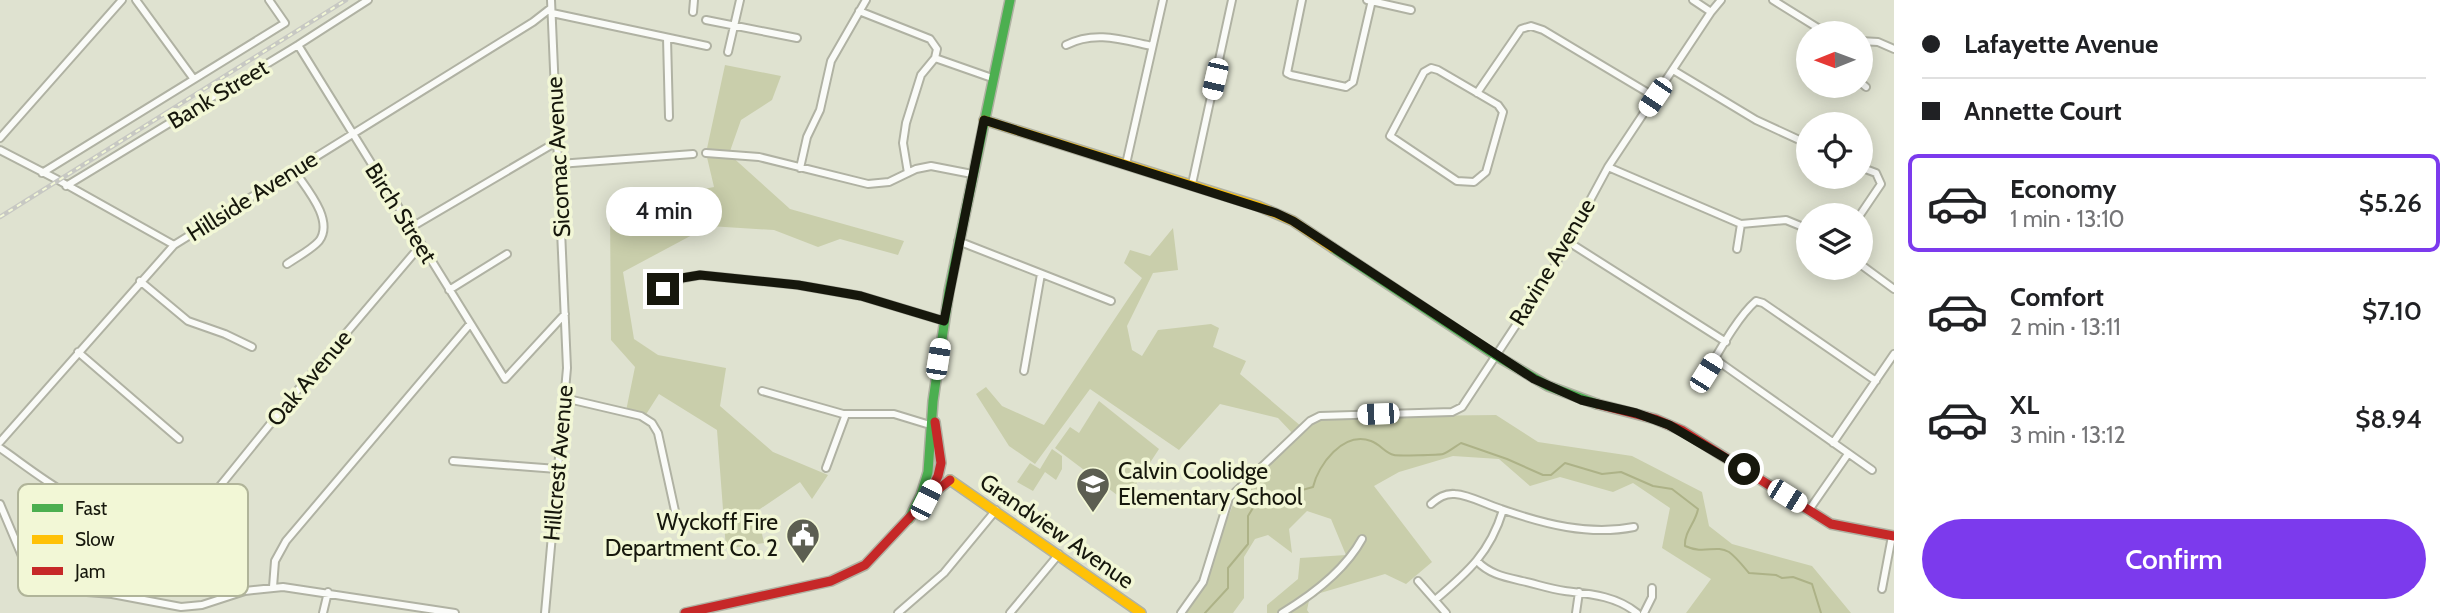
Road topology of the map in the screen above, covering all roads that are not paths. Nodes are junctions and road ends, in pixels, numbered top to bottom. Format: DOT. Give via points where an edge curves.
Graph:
graph roads {
  1 [pos="122,0"];
  2 [pos="136,0"];
  3 [pos="270,0"];
  4 [pos="368,0"];
  5 [pos="694,0"];
  6 [pos="740,0"];
  7 [pos="866,0"];
  8 [pos="1010,0"];
  9 [pos="1163,0"];
  10 [pos="1232,0"];
  11 [pos="1302,0"];
  12 [pos="1370,0"];
  13 [pos="1693,0"];
  14 [pos="1721,0"];
  15 [pos="1773,0"];
  16 [pos="551,7"];
  17 [pos="1410,10"];
  18 [pos="859,11"];
  19 [pos="693,12"];
  20 [pos="1711,12"];
  21 [pos="706,20"];
  22 [pos="1807,21"];
  23 [pos="734,26"];
  24 [pos="667,38"];
  25 [pos="797,38"];
  26 [pos="1873,42"];
  27 [pos="1066,45"];
  28 [pos="298,46"];
  29 [pos="707,46"];
  30 [pos="1152,46"];
  31 [pos="1894,49"];
  32 [pos="728,52"];
  33 [pos="935,58"];
  34 [pos="1673,70"];
  35 [pos="192,78"];
  36 [pos="992,78"];
  37 [pos="1477,93"];
  38 [pos="1655,97"];
  39 [pos="669,117"];
  40 [pos="984,120"];
  41 [pos="352,134"];
  42 [pos="0,138"];
  43 [pos="1796,138"];
  44 [pos="558,141"];
  45 [pos="0,150"];
  46 [pos="706,153"];
  47 [pos="693,155"];
  48 [pos="559,164"];
  49 [pos="1126,164"];
  50 [pos="1608,167"];
  51 [pos="800,168"];
  52 [pos="294,170"];
  53 [pos="1873,172"];
  54 [pos="42,173"];
  55 [pos="908,173"];
  56 [pos="972,174"];
  57 [pos="1192,184"];
  58 [pos="66,186"];
  59 [pos="1869,203"];
  60 [pos="1741,223"];
  61 [pos="1796,224"];
  62 [pos="410,228"];
  63 [pos="958,241"];
  64 [pos="1567,241"];
  65 [pos="174,245"];
  66 [pos="421,245"];
  67 [pos="1737,249"];
  68 [pos="507,254"];
  69 [pos="287,264"];
  70 [pos="1041,274"];
  71 [pos="1873,274"];
  72 [pos="140,281"];
  73 [pos="663,289"];
  74 [pos="1894,289"];
  75 [pos="449,290"];
  76 [pos="1111,301"];
  77 [pos="565,314"];
  78 [pos="944,321"];
  79 [pos="470,324"];
  80 [pos="1726,342"];
  81 [pos="252,347"];
  82 [pos="78,352"];
  83 [pos="1894,354"];
  84 [pos="1495,355"];
  85 [pos="1715,359"];
  86 [pos="1024,371"];
  87 [pos="1876,381"];
  88 [pos="1698,387"];
  89 [pos="762,391"];
  90 [pos="564,398"];
  91 [pos="932,404"];
  92 [pos="846,415"];
  93 [pos="930,425"];
  94 [pos="179,439"];
  95 [pos="0,442"];
  96 [pos="1833,443"];
  97 [pos="0,448"];
  98 [pos="1848,454"];
  99 [pos="453,461"];
  100 [pos="826,468"];
  101 [pos="557,469"];
  102 [pos="1871,470"];
  103 [pos="928,472"];
  104 [pos="938,476"];
  105 [pos="950,480"];
  106 [pos="56,484"];
  107 [pos="222,484"];
  108 [pos="926,500"];
  109 [pos="0,504"];
  110 [pos="1431,504"];
  111 [pos="996,510"];
  112 [pos="1503,510"];
  113 [pos="1809,510"];
  114 [pos="675,511"];
  115 [pos="909,519"];
  116 [pos="1634,527"];
  117 [pos="1893,536"];
  118 [pos="1362,540"];
  119 [pos="18,547"];
  120 [pos="1059,554"];
  121 [pos="1477,561"];
  122 [pos="1418,581"];
  123 [pos="273,587"];
  124 [pos="1652,589"];
  125 [pos="1882,589"];
  126 [pos="248,591"];
  127 [pos="328,592"];
  128 [pos="1579,592"];
  129 [pos="123,596"];
  130 [pos="230,596"];
  131 [pos="1435,600"];
  132 [pos="413,609"];
  133 [pos="1127,609"];
  134 [pos="323,613"];
  135 [pos="455,613"];
  136 [pos="545,613"];
  137 [pos="685,613"];
  138 [pos="898,613"];
  139 [pos="1010,613"];
  140 [pos="1141,613"];
  141 [pos="1181,613"];
  142 [pos="1282,613"];
  143 [pos="1446,613"];
  144 [pos="1576,613"];
  145 [pos="1637,613"];
  146 [pos="1644,613"];
  1 -- 42 [label="street"];
  2 -- 35 [label="street"];
  3 -- 35 [label="street" via="285,23"];
  4 -- 28 [label="street, Bank Street"];
  5 -- 19 [label="street"];
  6 -- 23 [label="street"];
  7 -- 18 [label="street"];
  8 -- 36 [label="street"];
  9 -- 30 [label="street"];
  10 -- 57 [label="street"];
  11 -- 12 [label="street" via="1287,72 1346,87 1354,77"];
  12 -- 17 [label="street"];
  13 -- 20 [label="street"];
  14 -- 20 [label="street, Ravine Avenue"];
  15 -- 22 [label="street"];
  16 -- 24 [label="street"];
  16 -- 41 [label="street, Hillside Avenue"];
  16 -- 44 [label="street, Sicomac Avenue"];
  18 -- 33 [label="street" via="930,39 937,49"];
  18 -- 51 [label="street" via="831,61"];
  20 -- 34 [label="street, Ravine Avenue"];
  21 -- 23 [label="street"];
  23 -- 25 [label="street"];
  23 -- 32 [label="street"];
  24 -- 29 [label="street"];
  24 -- 39 [label="street"];
  26 -- 31 [label="street"];
  27 -- 30 [label="street" via="1099,36"];
  28 -- 41 [label="street, Birch Street"];
  28 -- 58 [label="street, Bank Street"];
  30 -- 49 [label="street"];
  33 -- 36 [label="street"];
  33 -- 55 [label="street" via="922,75 906,123 903,143"];
  34 -- 38 [label="street, Ravine Avenue"];
  34 -- 43 [label="street"];
  35 -- 54 [label="street"];
  36 -- 40 [label="street"];
  37 -- 37 [label="street" via="1498,105 1503,117 1486,172 1474,182 1457,181 1392,139 1427,69"];
  37 -- 38 [label="street" via="1521,29 1531,26"];
  38 -- 50 [label="street, Ravine Avenue"];
  40 -- 49 [label="street"];
  40 -- 56 [label="street"];
  41 -- 52 [label="street, Hillside Avenue"];
  41 -- 62 [label="street, Birch Street"];
  44 -- 48 [label="street, Sicomac Avenue"];
  44 -- 62 [label="street"];
  45 -- 54 [label="street"];
  46 -- 51 [label="street" via="740,154"];
  47 -- 48 [label="street"];
  48 -- 77 [label="street, Sicomac Avenue"];
  49 -- 57 [label="street"];
  50 -- 60 [label="street"];
  50 -- 64 [label="street, Ravine Avenue"];
  51 -- 55 [label="street" via="868,184 889,182"];
  52 -- 65 [label="street, Hillside Avenue"];
  52 -- 69 [label="street" via="322,215 324,230 319,241"];
  53 -- 59 [label="street" via="1879,176 1880,187"];
  54 -- 58 [label="street"];
  55 -- 56 [label="street" via="930,166"];
  56 -- 63 [label="street"];
  57 -- 84 [label="street" via="1293,221"];
  58 -- 65 [label="street"];
  60 -- 61 [label="street" via="1786,220"];
  60 -- 67 [label="street"];
  62 -- 66 [label="street, Birch Street"];
  63 -- 70 [label="street"];
  63 -- 78 [label="street"];
  64 -- 80 [label="street"];
  64 -- 84 [label="street, Ravine Avenue" via="1553,270"];
  65 -- 72 [label="street, Hillside Avenue"];
  66 -- 75 [label="street, Birch Street"];
  66 -- 107 [label="street, Oak Avenue"];
  68 -- 75 [label="street"];
  70 -- 76 [label="street"];
  70 -- 86 [label="street"];
  71 -- 74 [label="street"];
  72 -- 81 [label="street" via="188,321"];
  72 -- 82 [label="street, Hillside Avenue"];
  73 -- 78 [label="street" via="682,278 700,275 798,285 861,296"];
  75 -- 79 [label="street, Birch Street"];
  77 -- 79 [label="street, Birch Street" via="505,379"];
  77 -- 90 [label="street, Hillcrest Avenue"];
  78 -- 91 [label="street"];
  79 -- 123 [label="street" via="286,541 275,561"];
  80 -- 85 [label="street"];
  80 -- 87 [label="street" via="1756,301"];
  82 -- 94 [label="street"];
  82 -- 95 [label="street, Hillside Avenue"];
  83 -- 87 [label="street"];
  84 -- 113 [label="street" via="1562,393 1683,431"];
  84 -- 141 [label="street, Ravine Avenue" via="1456,411 1320,416 1310,421 1229,498 1203,582"];
  85 -- 88 [label="street"];
  85 -- 96 [label="street"];
  87 -- 96 [label="street"];
  89 -- 92 [label="street"];
  90 -- 101 [label="street, Hillcrest Avenue"];
  90 -- 114 [label="street" via="642,416 652,423"];
  91 -- 93 [label="street"];
  91 -- 104 [label="street" via="941,463"];
  92 -- 93 [label="street" via="894,414"];
  92 -- 100 [label="street"];
  93 -- 103 [label="street"];
  96 -- 98 [label="street"];
  97 -- 106 [label="street"];
  98 -- 102 [label="street"];
  98 -- 113 [label="street"];
  99 -- 101 [label="street"];
  101 -- 136 [label="street, Hillcrest Avenue"];
  103 -- 104 [label="street, Grandview Avenue"];
  103 -- 115 [label="street"];
  104 -- 105 [label="street, Grandview Avenue"];
  104 -- 108 [label="street"];
  105 -- 108 [label="street"];
  105 -- 111 [label="street, Grandview Avenue"];
  108 -- 115 [label="street"];
  109 -- 119 [label="street"];
  110 -- 112 [label="street" via="1445,495 1459,494"];
  111 -- 120 [label="street, Grandview Avenue"];
  111 -- 138 [label="street" via="944,573"];
  112 -- 116 [label="street" via="1579,529"];
  112 -- 121 [label="street"];
  113 -- 117 [label="street" via="1837,525"];
  115 -- 137 [label="street" via="875,557 844,577"];
  117 -- 125 [label="street"];
  118 -- 142 [label="street" via="1331,576"];
  120 -- 133 [label="street, Grandview Avenue"];
  120 -- 139 [label="street"];
  121 -- 128 [label="street" via="1485,570 1508,578"];
  121 -- 131 [label="street"];
  122 -- 131 [label="street"];
  123 -- 126 [label="street"];
  123 -- 127 [label="street"];
  124 -- 146 [label="street"];
  127 -- 132 [label="street"];
  127 -- 134 [label="street"];
  128 -- 144 [label="street"];
  128 -- 145 [label="street" via="1611,599"];
  129 -- 130 [label="street" via="181,607"];
  131 -- 143 [label="street"];
  132 -- 135 [label="street"];
  133 -- 140 [label="street, Grandview Avenue"];
}
